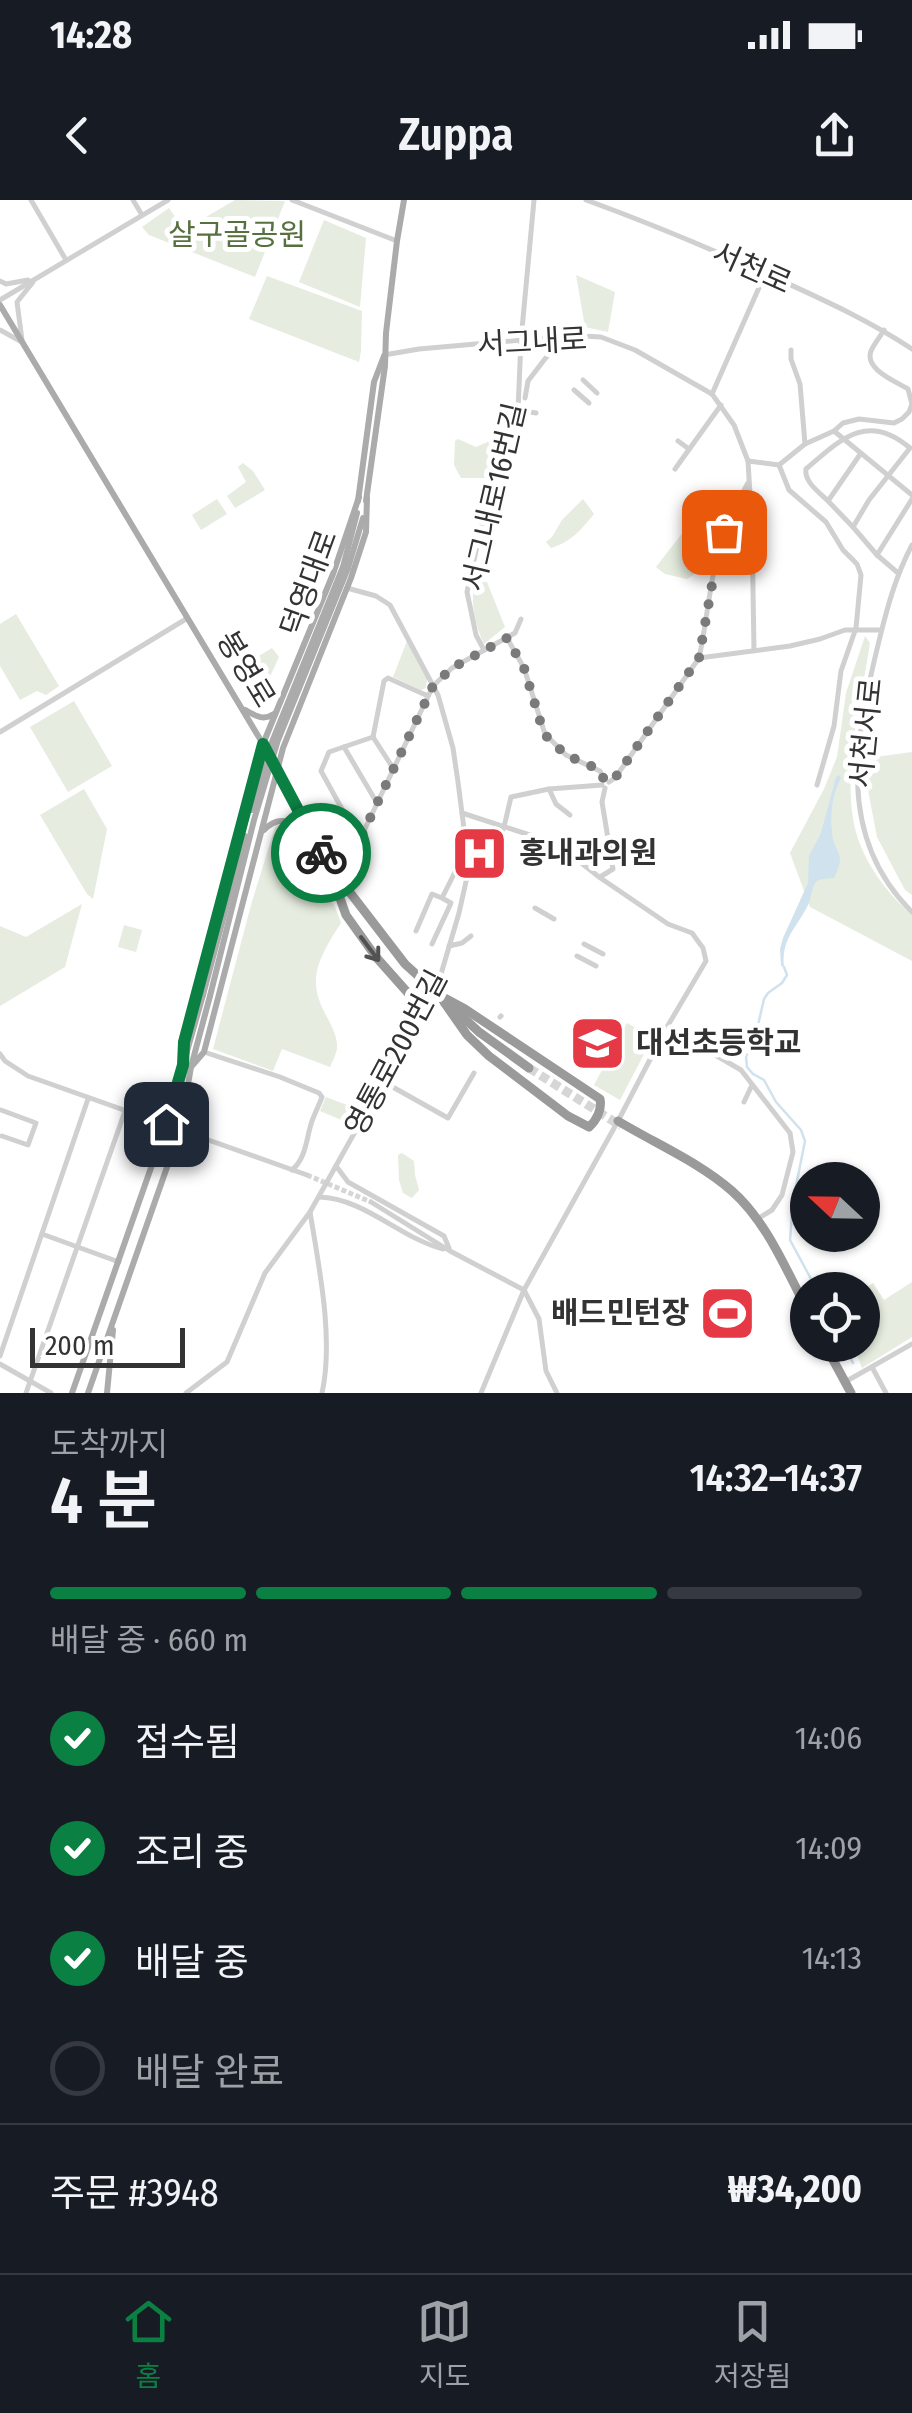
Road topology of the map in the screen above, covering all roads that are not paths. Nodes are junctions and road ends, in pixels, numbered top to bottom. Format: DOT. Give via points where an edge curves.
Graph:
graph roads {
  1 [pos="30,200"];
  2 [pos="133,200"];
  3 [pos="168,200"];
  4 [pos="292,200"];
  5 [pos="404,200"];
  6 [pos="534,200"];
  7 [pos="586,200"];
  8 [pos="142,215"];
  9 [pos="397,241"];
  10 [pos="66,260"];
  11 [pos="766,274"];
  12 [pos="36,278"];
  13 [pos="0,281"];
  14 [pos="0,303"];
  15 [pos="0,330"];
  16 [pos="884,330"];
  17 [pos="561,337"];
  18 [pos="521,340"];
  19 [pos="23,343"];
  20 [pos="912,348"];
  21 [pos="791,350"];
  22 [pos="384,355"];
  23 [pos="583,380"];
  24 [pos="522,385"];
  25 [pos="574,390"];
  26 [pos="597,393"];
  27 [pos="712,394"];
  28 [pos="589,403"];
  29 [pos="721,405"];
  30 [pos="518,410"];
  31 [pos="536,412"];
  32 [pos="834,431"];
  33 [pos="842,438"];
  34 [pos="678,441"];
  35 [pos="804,444"];
  36 [pos="911,447"];
  37 [pos="689,449"];
  38 [pos="861,454"];
  39 [pos="748,461"];
  40 [pos="780,465"];
  41 [pos="675,468"];
  42 [pos="888,475"];
  43 [pos="749,481"];
  44 [pos="363,497"];
  45 [pos="912,497"];
  46 [pos="828,502"];
  47 [pos="751,519"];
  48 [pos="728,522"];
  49 [pos="853,527"];
  50 [pos="912,546"];
  51 [pos="877,555"];
  52 [pos="898,574"];
  53 [pos="347,588"];
  54 [pos="186,619"];
  55 [pos="521,619"];
  56 [pos="856,630"];
  57 [pos="881,630"];
  58 [pos="507,638"];
  59 [pos="484,650"];
  60 [pos="754,651"];
  61 [pos="699,658"];
  62 [pos="433,686"];
  63 [pos="428,696"];
  64 [pos="241,708"];
  65 [pos="276,714"];
  66 [pos="0,732"];
  67 [pos="372,737"];
  68 [pos="263,744"];
  69 [pos="344,746"];
  70 [pos="394,769"];
  71 [pos="278,772"];
  72 [pos="605,784"];
  73 [pos="817,785"];
  74 [pos="550,789"];
  75 [pos="377,803"];
  76 [pos="462,813"];
  77 [pos="570,815"];
  78 [pos="504,827"];
  79 [pos="308,829"];
  80 [pos="263,830"];
  81 [pos="358,838"];
  82 [pos="327,863"];
  83 [pos="468,867"];
  84 [pos="456,870"];
  85 [pos="599,877"];
  86 [pos="442,898"];
  87 [pos="534,908"];
  88 [pos="912,912"];
  89 [pos="554,919"];
  90 [pos="416,931"];
  91 [pos="471,936"];
  92 [pos="432,944"];
  93 [pos="584,944"];
  94 [pos="449,946"];
  95 [pos="602,954"];
  96 [pos="578,956"];
  97 [pos="596,966"];
  98 [pos="439,996"];
  99 [pos="415,1026"];
  100 [pos="667,1027"];
  101 [pos="204,1052"];
  102 [pos="0,1054"];
  103 [pos="187,1066"];
  104 [pos="529,1068"];
  105 [pos="474,1073"];
  106 [pos="382,1080"];
  107 [pos="752,1085"];
  108 [pos="88,1099"];
  109 [pos="744,1102"];
  110 [pos="1,1110"];
  111 [pos="125,1111"];
  112 [pos="618,1121"];
  113 [pos="166,1124"];
  114 [pos="180,1130"];
  115 [pos="2,1136"];
  116 [pos="336,1166"];
  117 [pos="292,1170"];
  118 [pos="308,1175"];
  119 [pos="319,1197"];
  120 [pos="371,1202"];
  121 [pos="310,1212"];
  122 [pos="756,1220"];
  123 [pos="42,1234"];
  124 [pos="77,1247"];
  125 [pos="450,1251"];
  126 [pos="119,1262"];
  127 [pos="790,1277"];
  128 [pos="524,1290"];
  129 [pos="115,1318"];
  130 [pos="912,1344"];
  131 [pos="0,1356"];
  132 [pos="835,1362"];
  133 [pos="0,1364"];
  134 [pos="872,1368"];
  135 [pos="30,1381"];
  136 [pos="845,1382"];
  137 [pos="26,1393"];
  138 [pos="51,1393"];
  139 [pos="72,1393"];
  140 [pos="88,1393"];
  141 [pos="107,1393"];
  142 [pos="186,1393"];
  143 [pos="322,1393"];
  144 [pos="481,1393"];
  145 [pos="556,1393"];
  146 [pos="851,1393"];
  147 [pos="886,1393"];
  1 -- 10 [label="street"];
  2 -- 8 [label="street"];
  3 -- 8 [label="street"];
  4 -- 9 [label="street"];
  5 -- 9 [label="main road, 덕영대로"];
  6 -- 18 [label="street, 서그내로16번길"];
  7 -- 11 [label="street, 서천로"];
  8 -- 10 [label="street"];
  9 -- 22 [label="main road, 덕영대로"];
  10 -- 12 [label="street"];
  11 -- 16 [label="street, 서천로"];
  11 -- 27 [label="street"];
  12 -- 13 [label="street"];
  12 -- 14 [label="street"];
  12 -- 19 [label="street" via="17,302"];
  14 -- 19 [label="main road, 봉영로"];
  15 -- 19 [label="street"];
  16 -- 20 [label="street, 서천로"];
  16 -- 32 [label="street" via="870,360 908,389 909,412 894,422 858,418"];
  17 -- 18 [label="street, 서그내로"];
  17 -- 24 [label="street"];
  17 -- 27 [label="street, 서그내로" via="601,338 635,350"];
  18 -- 22 [label="street, 서그내로"];
  18 -- 24 [label="street, 서그내로16번길"];
  19 -- 54 [label="main road, 봉영로"];
  21 -- 35 [label="street"];
  22 -- 44 [label="main road, 덕영대로"];
  23 -- 26 [label="street"];
  24 -- 30 [label="street, 서그내로16번길" via="525,398"];
  25 -- 28 [label="street"];
  27 -- 29 [label="street, 서그내로"];
  29 -- 37 [label="street"];
  29 -- 39 [label="street, 서그내로"];
  30 -- 31 [label="street"];
  30 -- 59 [label="street, 서그내로16번길" via="467,592"];
  32 -- 33 [label="street"];
  32 -- 35 [label="street"];
  33 -- 36 [label="street" via="871,430"];
  33 -- 38 [label="street"];
  33 -- 46 [label="street" via="804,474"];
  34 -- 37 [label="street"];
  35 -- 40 [label="street"];
  36 -- 42 [label="street"];
  37 -- 41 [label="street"];
  38 -- 42 [label="street"];
  38 -- 46 [label="street"];
  39 -- 40 [label="street"];
  39 -- 43 [label="street, 서그내로"];
  40 -- 56 [label="street" via="788,490 826,522 857,564 862,584"];
  42 -- 45 [label="street"];
  42 -- 49 [label="street"];
  43 -- 47 [label="street, 서그내로"];
  43 -- 48 [label="street"];
  44 -- 53 [label="main road" via="366,532"];
  44 -- 65 [label="main road"];
  44 -- 103 [label="main road, 덕영대로, bridge" via="362,527 278,740"];
  45 -- 51 [label="street"];
  46 -- 49 [label="street"];
  47 -- 48 [label="street"];
  47 -- 60 [label="street, 서그내로"];
  48 -- 61 [label="street"];
  49 -- 51 [label="street"];
  50 -- 52 [label="street, 서천서로"];
  51 -- 52 [label="street"];
  52 -- 57 [label="street, 서천서로"];
  53 -- 62 [label="street, 영통로200번길" via="390,605"];
  53 -- 71 [label="main road"];
  54 -- 64 [label="main road, 봉영로"];
  54 -- 66 [label="street"];
  55 -- 58 [label="street"];
  56 -- 57 [label="street"];
  56 -- 60 [label="street"];
  56 -- 73 [label="street" via="840,672"];
  57 -- 88 [label="street, 서천서로" via="861,726 857,798 876,859"];
  58 -- 59 [label="street"];
  58 -- 72 [label="street" via="524,668 544,734 566,755 600,770"];
  59 -- 62 [label="street"];
  60 -- 61 [label="street"];
  61 -- 72 [label="street"];
  62 -- 63 [label="street"];
  62 -- 76 [label="street, 영통로200번길" via="453,748"];
  63 -- 67 [label="street" via="388,678"];
  63 -- 70 [label="street"];
  64 -- 65 [label="main road" via="260,718"];
  64 -- 68 [label="main road, 봉영로"];
  65 -- 68 [label="main road"];
  67 -- 69 [label="street"];
  67 -- 70 [label="street"];
  68 -- 71 [label="main road, 봉영로"];
  68 -- 103 [label="main road" via="184,1042"];
  69 -- 75 [label="street"];
  69 -- 81 [label="street" via="329,752 321,771"];
  70 -- 75 [label="street"];
  71 -- 79 [label="main road, 봉영로"];
  71 -- 80 [label="main road"];
  72 -- 74 [label="street"];
  72 -- 85 [label="street" via="613,869"];
  74 -- 77 [label="street"];
  74 -- 78 [label="street" via="511,796"];
  75 -- 81 [label="street"];
  76 -- 78 [label="street"];
  76 -- 83 [label="street, 영통로200번길"];
  78 -- 83 [label="street" via="484,864"];
  78 -- 85 [label="street" via="570,854"];
  79 -- 80 [label="main road" via="278,820"];
  79 -- 82 [label="main road, 봉영로"];
  80 -- 101 [label="main road"];
  81 -- 82 [label="street"];
  82 -- 98 [label="highway, 봉영로" via="405,964"];
  82 -- 99 [label="highway, one-way" via="346,915 416,1002"];
  83 -- 94 [label="street, 영통로200번길"];
  84 -- 86 [label="street"];
  85 -- 100 [label="street" via="692,933 703,948 706,961"];
  86 -- 90 [label="street" via="432,894"];
  86 -- 92 [label="street" via="451,903"];
  87 -- 89 [label="street"];
  91 -- 94 [label="street"];
  93 -- 95 [label="street"];
  94 -- 99 [label="street, 영통로200번길, bridge"];
  96 -- 97 [label="street"];
  98 -- 98 [label="highway" via="489,1056 568,1116 594,1123 600,1099"];
  98 -- 104 [label="highway, 봉영로"];
  99 -- 106 [label="street, 영통로200번길"];
  100 -- 107 [label="street" via="741,1070"];
  100 -- 112 [label="street"];
  101 -- 103 [label="main road"];
  101 -- 117 [label="street" via="322,1096"];
  102 -- 108 [label="street" via="28,1076"];
  103 -- 113 [label="main road, 덕영대로"];
  103 -- 114 [label="main road, 덕영대로"];
  105 -- 106 [label="street" via="448,1118"];
  106 -- 116 [label="street, 영통로200번길"];
  107 -- 109 [label="street"];
  107 -- 122 [label="street" via="793,1144 782,1195"];
  108 -- 111 [label="street"];
  108 -- 123 [label="street"];
  110 -- 115 [label="street" via="36,1123 28,1145"];
  111 -- 113 [label="street"];
  111 -- 124 [label="street"];
  112 -- 122 [label="highway" via="690,1161 733,1192"];
  112 -- 128 [label="street"];
  113 -- 114 [label="street"];
  113 -- 126 [label="main road, 덕영대로"];
  114 -- 117 [label="street"];
  114 -- 129 [label="main road, 덕영대로"];
  116 -- 119 [label="street, 영통로200번길"];
  116 -- 125 [label="street" via="348,1182 444,1236"];
  117 -- 118 [label="street"];
  119 -- 121 [label="street, 영통로200번길"];
  119 -- 125 [label="street" via="339,1197 424,1244"];
  120 -- 125 [label="street"];
  121 -- 142 [label="street, 영통로200번길" via="265,1273 227,1362"];
  121 -- 143 [label="street" via="328,1348"];
  122 -- 127 [label="highway"];
  123 -- 124 [label="street"];
  123 -- 131 [label="street"];
  124 -- 126 [label="street"];
  124 -- 135 [label="street"];
  125 -- 128 [label="street"];
  126 -- 139 [label="main road, 덕영대로"];
  128 -- 144 [label="street"];
  128 -- 145 [label="street" via="539,1319"];
  129 -- 140 [label="main road, 덕영대로"];
  129 -- 141 [label="main road"];
  130 -- 134 [label="street"];
  132 -- 136 [label="highway"];
  133 -- 135 [label="street"];
  134 -- 136 [label="street"];
  134 -- 147 [label="street"];
  135 -- 137 [label="street"];
  135 -- 138 [label="street"];
  136 -- 146 [label="highway"];
}
